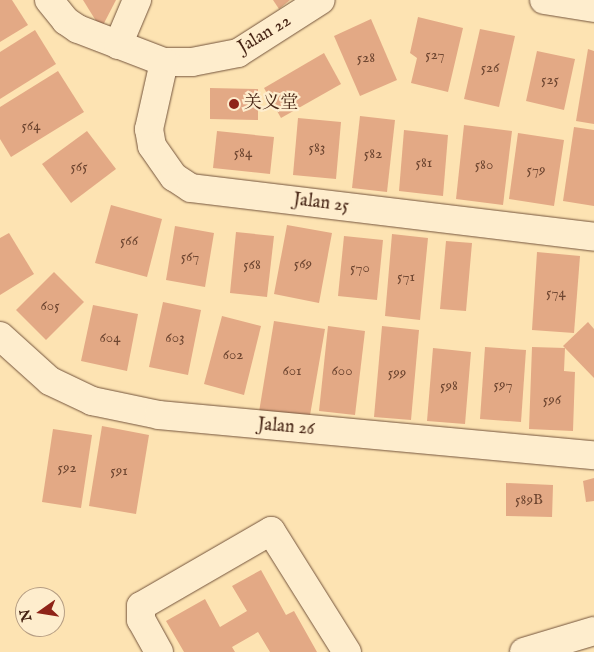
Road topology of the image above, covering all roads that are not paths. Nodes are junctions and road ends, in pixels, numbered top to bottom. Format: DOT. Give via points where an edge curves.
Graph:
graph roads {
  1 [pos="49,0"];
  2 [pos="137,0"];
  3 [pos="321,0"];
  4 [pos="544,0"];
  5 [pos="594,8"];
  6 [pos="118,45"];
  7 [pos="164,62"];
  8 [pos="594,237"];
  9 [pos="0,336"];
  10 [pos="594,455"];
  11 [pos="594,631"];
  12 [pos="159,652"];
  13 [pos="347,652"];
  14 [pos="524,652"];
  1 -- 6 [label="street, Jalan 22" via="72,25"];
  2 -- 6 [label="street"];
  3 -- 7 [label="street, Jalan 22" via="238,53 192,62"];
  4 -- 5 [label="street"];
  6 -- 7 [label="street, Jalan 22"];
  7 -- 8 [label="street, Jalan 25" via="149,129 152,146 174,177 191,188"];
  9 -- 10 [label="street, Jalan 26" via="50,380 92,401 159,415"];
  11 -- 14 [label="street"];
  12 -- 13 [label="street" via="141,620 141,606 271,531"];
}
